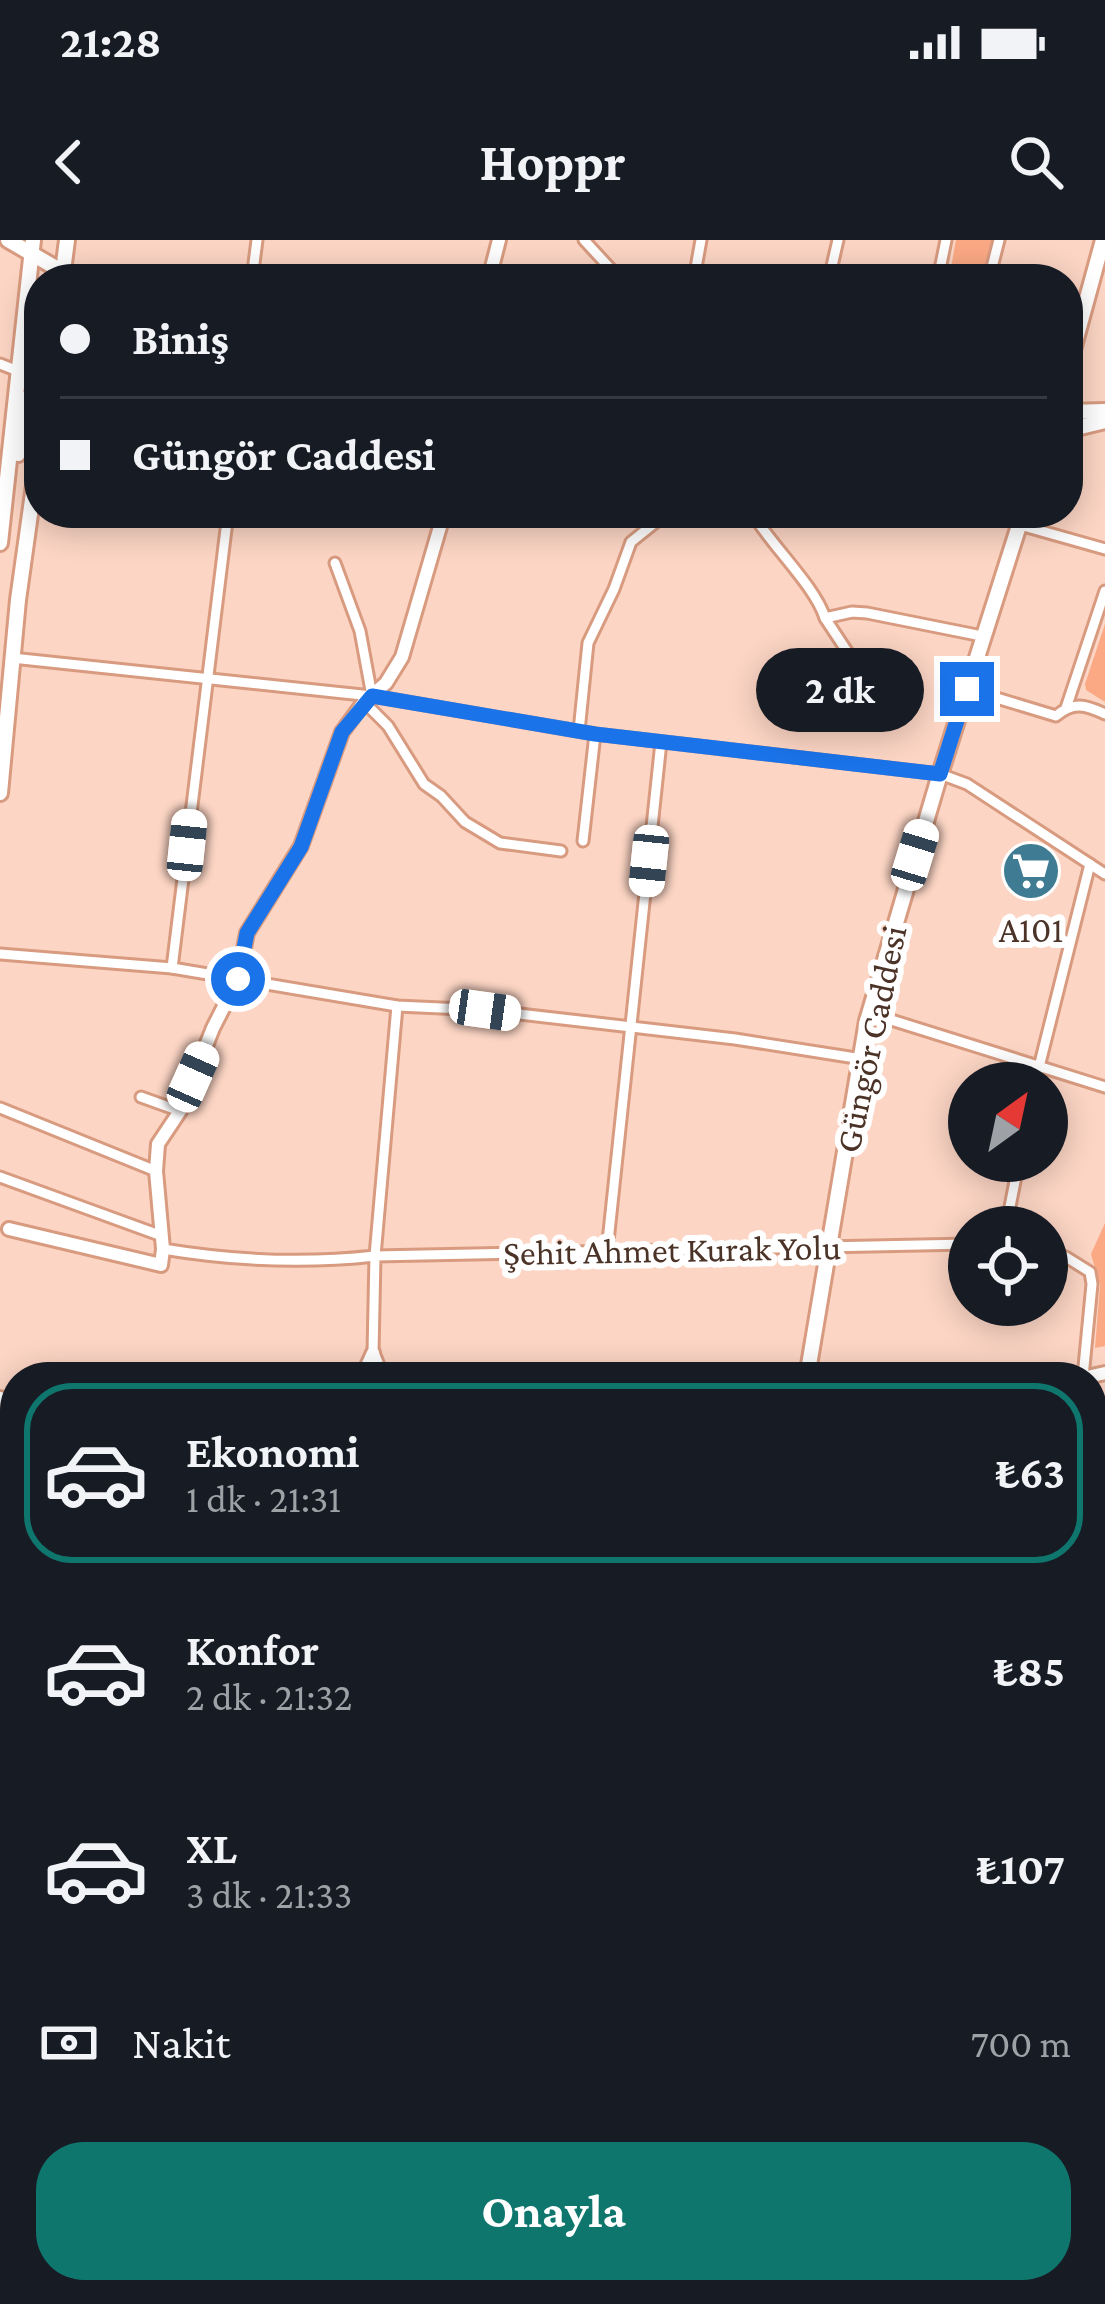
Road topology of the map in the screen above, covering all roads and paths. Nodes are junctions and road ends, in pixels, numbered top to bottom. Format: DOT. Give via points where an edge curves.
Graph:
graph roads {
  1 [pos="8,240"];
  2 [pos="584,240"];
  3 [pos="1103,240"];
  4 [pos="32,246"];
  5 [pos="606,264"];
  6 [pos="1083,313"];
  7 [pos="24,317"];
  8 [pos="0,364"];
  9 [pos="18,370"];
  10 [pos="24,498"];
  11 [pos="28,528"];
  12 [pos="226,528"];
  13 [pos="440,528"];
  14 [pos="649,528"];
  15 [pos="761,528"];
  16 [pos="1019,528"];
  17 [pos="1047,528"];
  18 [pos="0,543"];
  19 [pos="1105,549"];
  20 [pos="0,553"];
  21 [pos="335,563"];
  22 [pos="1105,591"];
  23 [pos="825,618"];
  24 [pos="15,628"];
  25 [pos="982,636"];
  26 [pos="12,658"];
  27 [pos="860,671"];
  28 [pos="206,680"];
  29 [pos="967,689"];
  30 [pos="368,699"];
  31 [pos="1066,708"];
  32 [pos="1105,714"];
  33 [pos="579,731"];
  34 [pos="595,734"];
  35 [pos="661,742"];
  36 [pos="940,774"];
  37 [pos="0,793"];
  38 [pos="584,841"];
  39 [pos="561,851"];
  40 [pos="1090,864"];
  41 [pos="1105,874"];
  42 [pos="0,954"];
  43 [pos="172,968"];
  44 [pos="238,979"];
  45 [pos="397,1006"];
  46 [pos="869,1013"];
  47 [pos="632,1027"];
  48 [pos="862,1059"];
  49 [pos="1025,1062"];
  50 [pos="1039,1062"];
  51 [pos="1068,1075"];
  52 [pos="1105,1087"];
  53 [pos="141,1097"];
  54 [pos="0,1108"];
  55 [pos="180,1111"];
  56 [pos="155,1171"];
  57 [pos="0,1177"];
  58 [pos="9,1229"];
  59 [pos="163,1243"];
  60 [pos="948,1245"];
  61 [pos="829,1248"];
  62 [pos="607,1251"];
  63 [pos="375,1256"];
  64 [pos="1068,1258"];
  65 [pos="373,1353"];
  66 [pos="369,1362"];
  67 [pos="376,1362"];
  68 [pos="812,1362"];
  69 [pos="1086,1362"];
  1 -- 4 [label="main road"];
  2 -- 5 [label="street"];
  3 -- 6 [label="main road"];
  7 -- 9 [label="main road"];
  8 -- 9 [label="street"];
  9 -- 10 [label="main road" via="23,426 13,486"];
  9 -- 18 [label="main road"];
  11 -- 24 [label="main road"];
  12 -- 28 [label="street"];
  13 -- 30 [label="street" via="402,656"];
  14 -- 33 [label="street" via="631,542 588,643"];
  15 -- 23 [label="street"];
  16 -- 25 [label="main road, Güngör Caddesi"];
  17 -- 19 [label="street"];
  20 -- 24 [label="main road" via="8,523 19,520"];
  21 -- 30 [label="street" via="360,631"];
  22 -- 31 [label="street"];
  23 -- 25 [label="street" via="867,613"];
  23 -- 27 [label="street"];
  24 -- 26 [label="main road"];
  25 -- 29 [label="main road, Güngör Caddesi"];
  26 -- 28 [label="street"];
  26 -- 37 [label="main road"];
  28 -- 30 [label="street"];
  28 -- 43 [label="street"];
  29 -- 31 [label="street" via="1056,716"];
  29 -- 36 [label="main road, Güngör Caddesi"];
  30 -- 33 [label="street"];
  30 -- 39 [label="street" via="424,784 465,822 500,843"];
  30 -- 44 [label="street" via="342,732 301,847 247,933"];
  31 -- 32 [label="street" via="1085,704"];
  33 -- 34 [label="street"];
  34 -- 35 [label="street"];
  34 -- 38 [label="street"];
  35 -- 36 [label="street"];
  35 -- 47 [label="street"];
  36 -- 40 [label="street"];
  36 -- 46 [label="main road, Güngör Caddesi"];
  40 -- 41 [label="street"];
  40 -- 50 [label="street"];
  42 -- 43 [label="street"];
  43 -- 44 [label="street"];
  44 -- 45 [label="street"];
  44 -- 55 [label="street"];
  45 -- 47 [label="street"];
  45 -- 63 [label="street"];
  46 -- 48 [label="main road, Güngör Caddesi"];
  46 -- 49 [label="street"];
  47 -- 48 [label="street"];
  47 -- 62 [label="street"];
  48 -- 61 [label="main road, Güngör Caddesi"];
  51 -- 52 [label="street"];
  53 -- 55 [label="street"];
  54 -- 56 [label="street"];
  55 -- 56 [label="street" via="158,1144"];
  56 -- 59 [label="street"];
  57 -- 59 [label="street, Şehit Ahmet Kurak Yolu"];
  58 -- 59 [label="street" via="161,1265"];
  59 -- 63 [label="street, Şehit Ahmet Kurak Yolu" via="224,1260"];
  60 -- 61 [label="street, Şehit Ahmet Kurak Yolu"];
  61 -- 62 [label="street, Şehit Ahmet Kurak Yolu"];
  61 -- 68 [label="main road, Güngör Caddesi"];
  62 -- 63 [label="street, Şehit Ahmet Kurak Yolu"];
  63 -- 65 [label="street"];
  64 -- 69 [label="street" via="1090,1272"];
  65 -- 66 [label="street"];
  65 -- 67 [label="street"];
}
